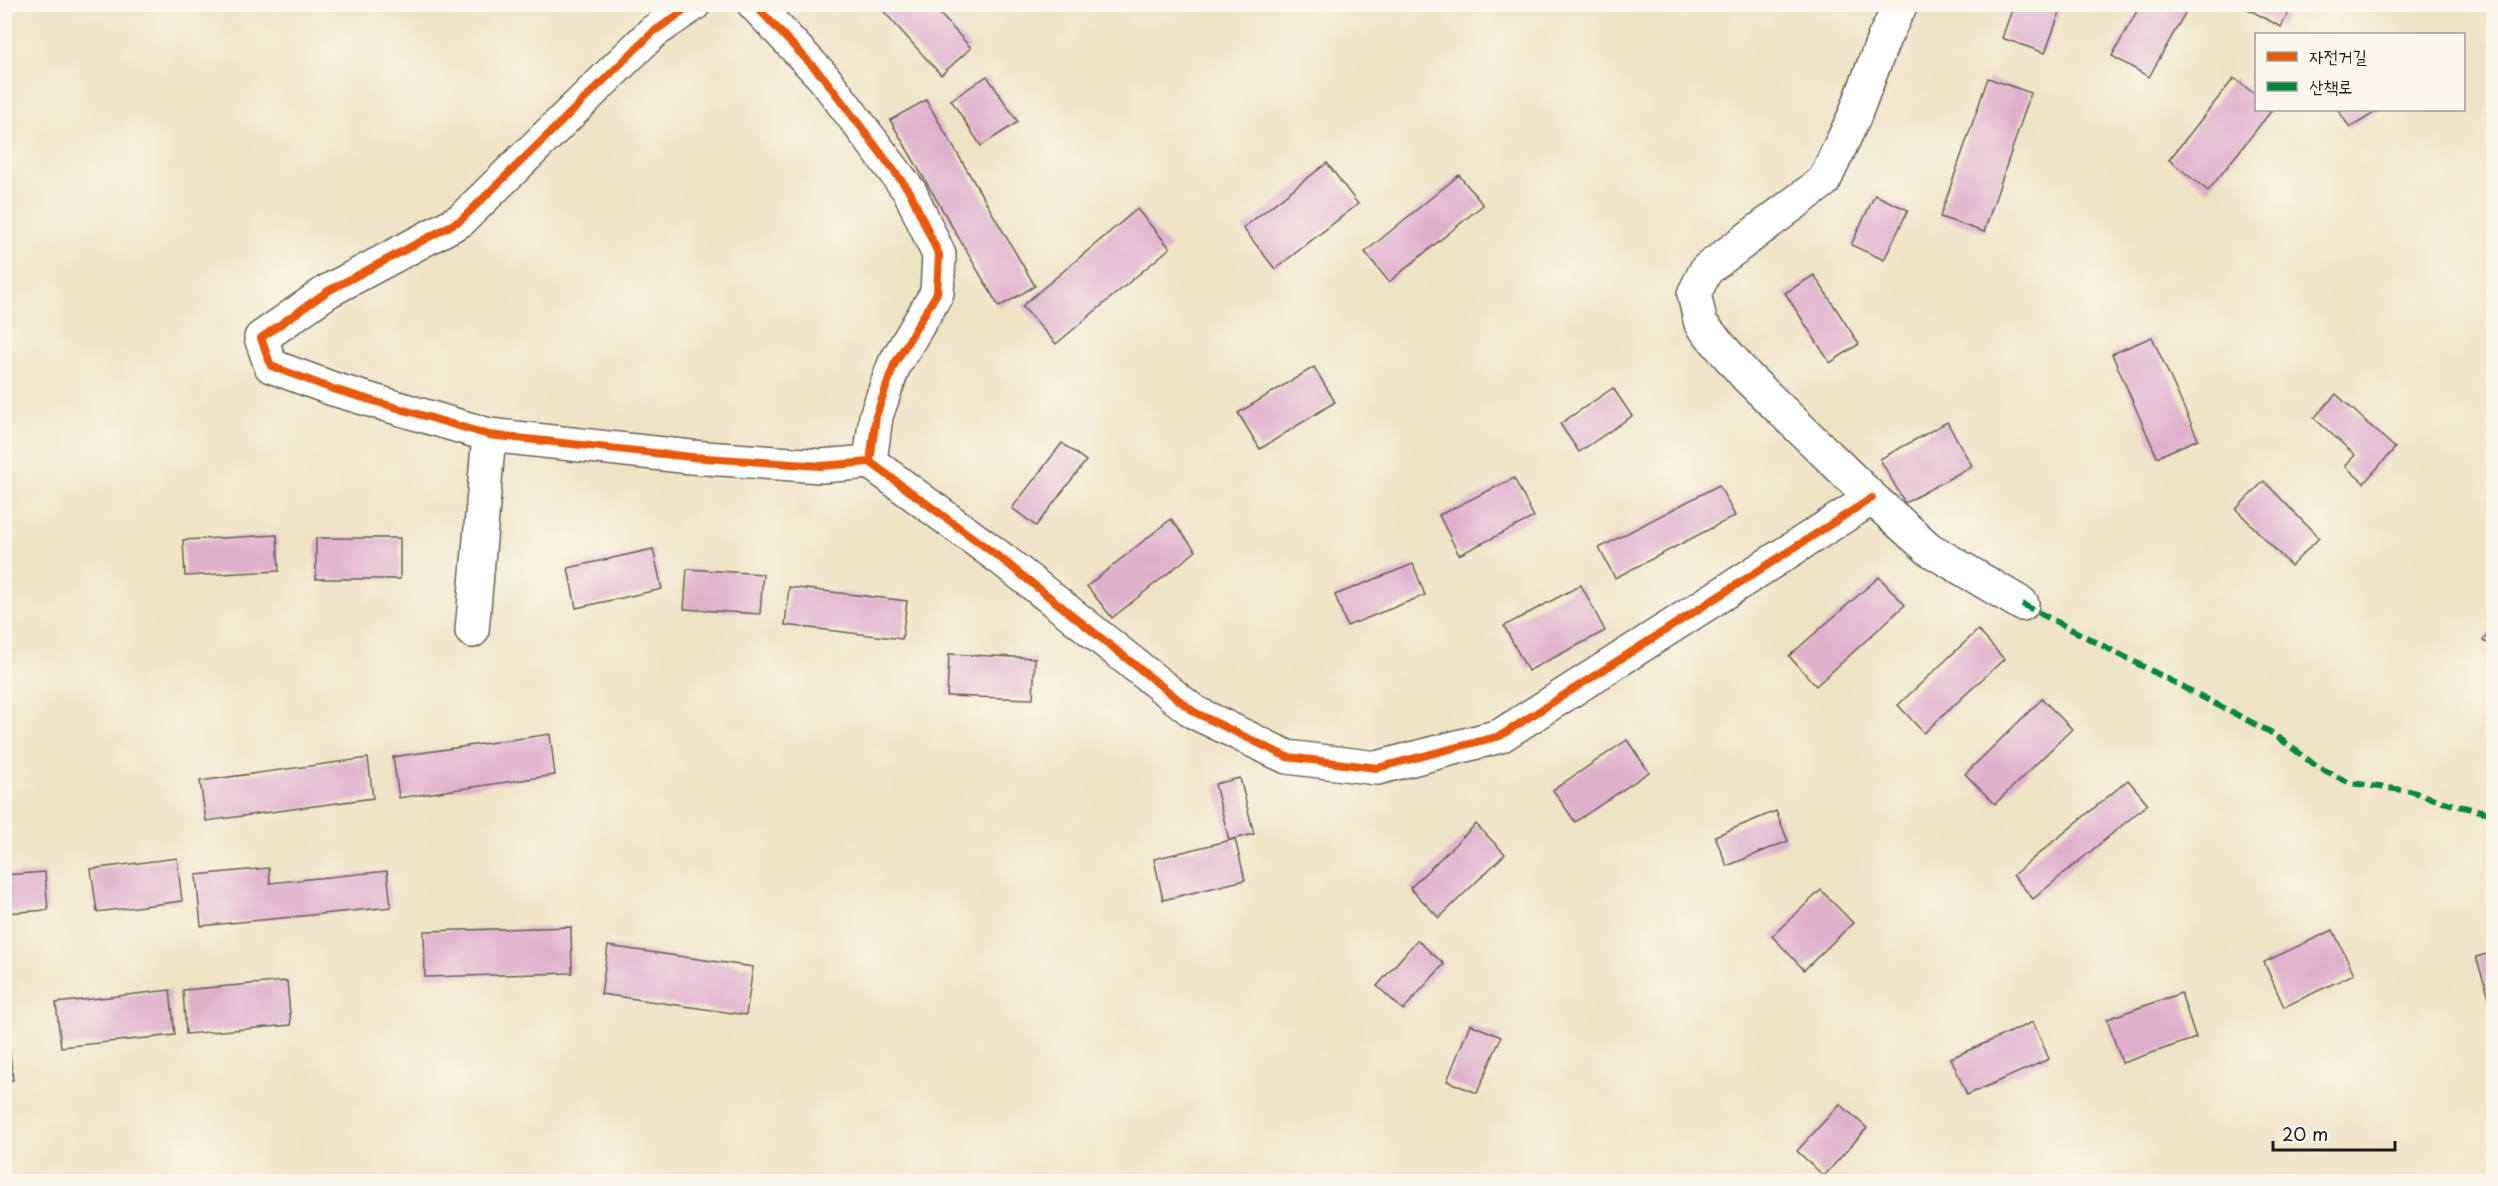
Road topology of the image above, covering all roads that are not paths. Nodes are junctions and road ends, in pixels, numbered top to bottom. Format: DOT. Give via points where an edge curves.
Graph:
graph roads {
  1 [pos="694,4"];
  2 [pos="1901,4"];
  3 [pos="752,5"];
  4 [pos="489,435"];
  5 [pos="870,462"];
  6 [pos="1872,498"];
  7 [pos="2022,604"];
  8 [pos="472,631"];
  1 -- 4 [label="street" via="653,32 461,220 328,291 261,338 271,366 333,389"];
  2 -- 6 [label="street" via="1824,181 1706,270 1694,294 1701,324 1747,377"];
  3 -- 5 [label="street" via="824,78 910,192 939,255 937,293 894,365 876,416"];
  4 -- 5 [label="street" via="691,458 821,466"];
  4 -- 8 [label="street"];
  5 -- 6 [label="street" via="1003,560 1194,712 1287,757 1377,768 1500,736"];
  6 -- 7 [label="street" via="1929,549"];
}
